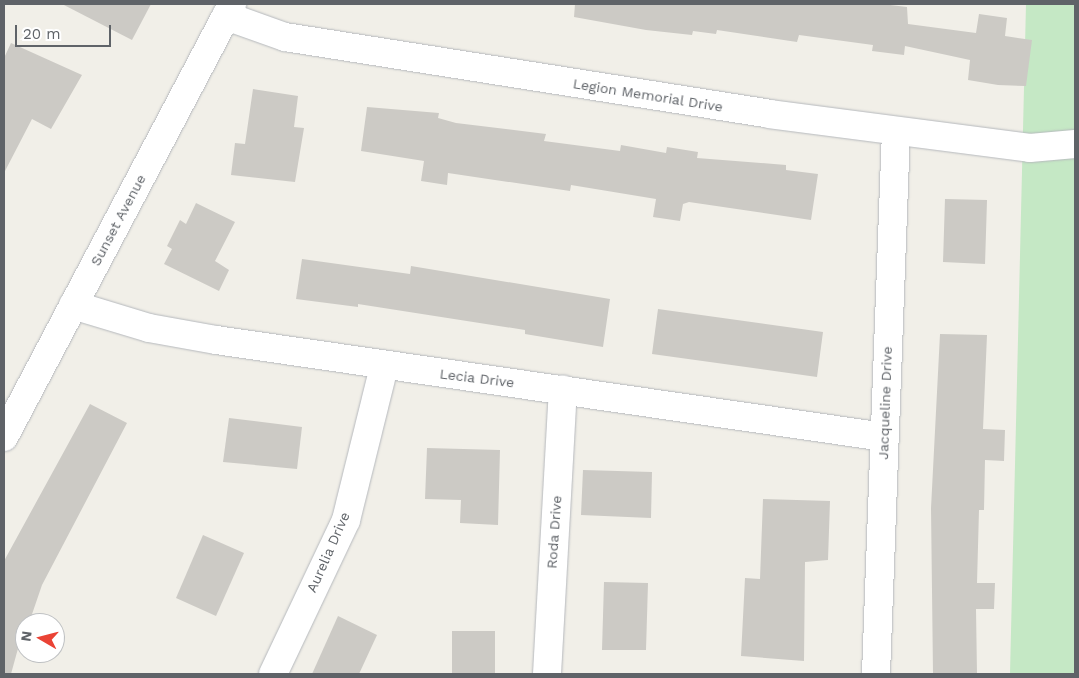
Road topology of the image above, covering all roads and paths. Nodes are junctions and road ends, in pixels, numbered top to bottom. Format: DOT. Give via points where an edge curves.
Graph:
graph roads {
  1 [pos="229,10"];
  2 [pos="896,132"];
  3 [pos="1075,144"];
  4 [pos="73,305"];
  5 [pos="384,367"];
  6 [pos="563,389"];
  7 [pos="4,437"];
  8 [pos="884,437"];
  9 [pos="273,674"];
  10 [pos="547,674"];
  11 [pos="876,674"];
  1 -- 2 [label="street, Legion Memorial Drive" via="285,37"];
  1 -- 4 [label="street, Sunset Avenue"];
  2 -- 3 [label="street, Legion Memorial Drive" via="1030,148"];
  2 -- 8 [label="street, Jacqueline Drive"];
  4 -- 5 [label="street, Lecia Drive" via="149,328"];
  4 -- 7 [label="street, Sunset Avenue"];
  5 -- 6 [label="street, Lecia Drive"];
  5 -- 9 [label="street, Aurelia Drive" via="346,520"];
  6 -- 8 [label="street, Lecia Drive"];
  6 -- 10 [label="street, Roda Drive"];
  8 -- 11 [label="street, Jacqueline Drive"];
}
